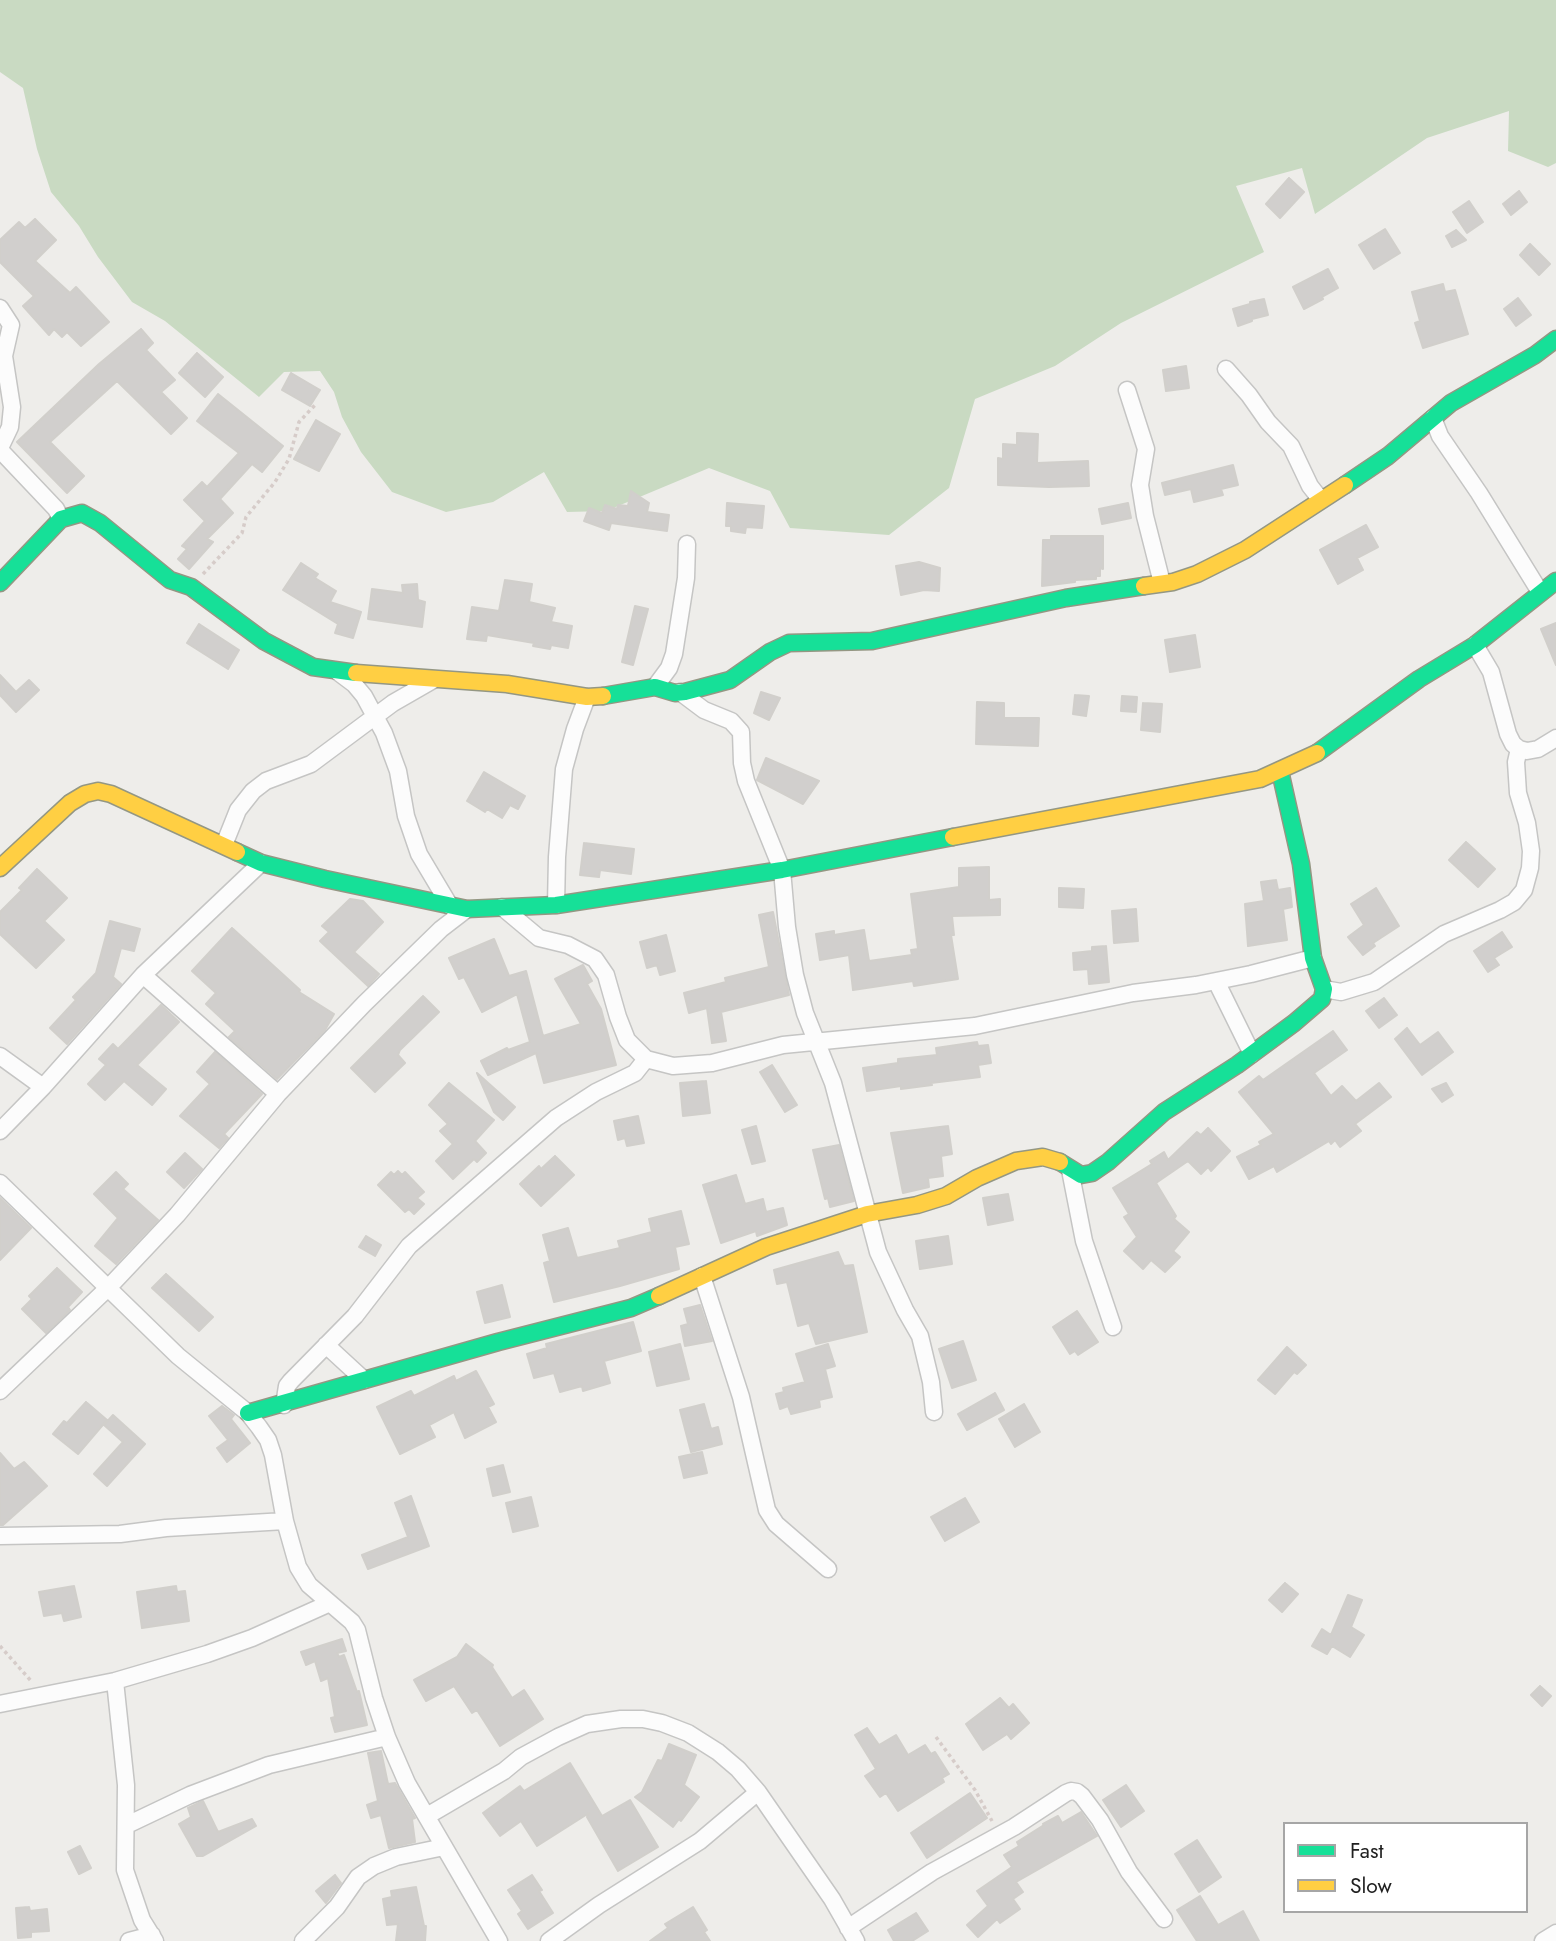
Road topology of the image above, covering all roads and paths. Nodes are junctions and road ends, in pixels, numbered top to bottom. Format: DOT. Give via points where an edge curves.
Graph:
graph roads {
  1 [pos="0,308"];
  2 [pos="1556,340"];
  3 [pos="1226,369"];
  4 [pos="1127,390"];
  5 [pos="316,404"];
  6 [pos="1433,418"];
  7 [pos="0,449"];
  8 [pos="1321,500"];
  9 [pos="61,519"];
  10 [pos="687,544"];
  11 [pos="1556,581"];
  12 [pos="0,583"];
  13 [pos="1162,583"];
  14 [pos="191,587"];
  15 [pos="1540,592"];
  16 [pos="1475,645"];
  17 [pos="338,672"];
  18 [pos="436,679"];
  19 [pos="655,687"];
  20 [pos="680,692"];
  21 [pos="587,697"];
  22 [pos="375,716"];
  23 [pos="1556,738"];
  24 [pos="1519,750"];
  25 [pos="1280,771"];
  26 [pos="224,845"];
  27 [pos="261,863"];
  28 [pos="0,868"];
  29 [pos="782,870"];
  30 [pos="556,905"];
  31 [pos="450,906"];
  32 [pos="502,907"];
  33 [pos="467,909"];
  34 [pos="1313,958"];
  35 [pos="143,975"];
  36 [pos="1216,981"];
  37 [pos="1324,989"];
  38 [pos="816,1042"];
  39 [pos="1252,1054"];
  40 [pos="0,1056"];
  41 [pos="646,1059"];
  42 [pos="43,1087"];
  43 [pos="278,1094"];
  44 [pos="0,1130"];
  45 [pos="1070,1170"];
  46 [pos="0,1183"];
  47 [pos="867,1214"];
  48 [pos="702,1276"];
  49 [pos="109,1287"];
  50 [pos="1113,1327"];
  51 [pos="326,1345"];
  52 [pos="364,1380"];
  53 [pos="0,1391"];
  54 [pos="284,1405"];
  55 [pos="934,1412"];
  56 [pos="248,1413"];
  57 [pos="285,1521"];
  58 [pos="0,1536"];
  59 [pos="828,1569"];
  60 [pos="330,1603"];
  61 [pos="0,1646"];
  62 [pos="115,1681"];
  63 [pos="41,1695"];
  64 [pos="0,1704"];
  65 [pos="387,1737"];
  66 [pos="936,1737"];
  67 [pos="758,1792"];
  68 [pos="427,1816"];
  69 [pos="127,1825"];
  70 [pos="998,1835"];
  71 [pos="444,1847"];
  72 [pos="1164,1919"];
  73 [pos="1556,1933"];
  74 [pos="852,1934"];
  75 [pos="154,1938"];
  76 [pos="129,1941"];
  77 [pos="303,1941"];
  78 [pos="499,1941"];
  79 [pos="549,1941"];
  80 [pos="1543,1941"];
  1 -- 7 [label="street" via="11,325 4,356 12,407"];
  2 -- 6 [label="street"];
  3 -- 8 [label="street" via="1291,446"];
  4 -- 13 [label="street" via="1146,449 1140,485"];
  5 -- 14 [label="path" via="299,422 289,459 246,517 242,533"];
  6 -- 8 [label="street" via="1388,456"];
  6 -- 15 [label="street"];
  7 -- 9 [label="street"];
  8 -- 13 [label="street" via="1245,550 1197,574"];
  9 -- 12 [label="street"];
  9 -- 14 [label="street" via="82,513 170,580"];
  10 -- 19 [label="street" via="674,654"];
  11 -- 15 [label="street"];
  13 -- 20 [label="street" via="1066,598 872,640 789,643 730,680"];
  14 -- 17 [label="street" via="288,656"];
  15 -- 16 [label="street"];
  16 -- 24 [label="street" via="1491,672 1508,734"];
  16 -- 25 [label="street" via="1419,679 1322,751"];
  17 -- 18 [label="street"];
  17 -- 22 [label="street" via="354,684"];
  18 -- 21 [label="street"];
  18 -- 22 [label="street"];
  19 -- 20 [label="street"];
  19 -- 21 [label="street"];
  20 -- 29 [label="street" via="704,710 731,721 741,732 746,781"];
  21 -- 30 [label="street" via="564,769"];
  22 -- 26 [label="street" via="311,764 266,781 253,791 238,810"];
  22 -- 31 [label="street" via="398,771 419,855"];
  23 -- 24 [label="street" via="1538,749"];
  24 -- 37 [label="street" via="1518,793 1531,851 1524,890 1514,902 1444,934 1374,982 1341,992"];
  25 -- 29 [label="street" via="1261,779"];
  25 -- 34 [label="street" via="1301,864"];
  26 -- 27 [label="street"];
  26 -- 28 [label="street" via="98,791 70,803"];
  27 -- 31 [label="street"];
  27 -- 35 [label="street"];
  29 -- 30 [label="street"];
  29 -- 38 [label="street" via="795,975"];
  30 -- 32 [label="street"];
  31 -- 33 [label="street"];
  32 -- 33 [label="street"];
  32 -- 41 [label="street" via="539,938 590,954 600,963 627,1040"];
  33 -- 43 [label="street" via="417,951"];
  34 -- 36 [label="street"];
  34 -- 37 [label="street"];
  35 -- 42 [label="street"];
  35 -- 43 [label="street"];
  36 -- 38 [label="street" via="975,1026"];
  36 -- 39 [label="street"];
  37 -- 39 [label="street" via="1318,1003"];
  38 -- 41 [label="street" via="693,1066"];
  38 -- 47 [label="street" via="833,1083"];
  39 -- 45 [label="street" via="1164,1112 1092,1173"];
  40 -- 42 [label="street"];
  41 -- 51 [label="street" via="635,1073 556,1118 409,1246 355,1316"];
  42 -- 44 [label="street"];
  43 -- 49 [label="street"];
  45 -- 47 [label="street" via="1057,1160 1032,1157 1004,1165 946,1196"];
  45 -- 50 [label="street" via="1083,1241"];
  46 -- 49 [label="street"];
  47 -- 48 [label="street" via="766,1247"];
  47 -- 55 [label="street" via="877,1252 920,1336"];
  48 -- 52 [label="street" via="618,1312"];
  48 -- 59 [label="street" via="741,1397 767,1510 776,1524"];
  49 -- 53 [label="street"];
  49 -- 56 [label="street" via="178,1356"];
  51 -- 52 [label="street"];
  51 -- 54 [label="street" via="287,1386"];
  52 -- 54 [label="street"];
  54 -- 56 [label="street"];
  56 -- 57 [label="street" via="268,1440"];
  57 -- 58 [label="street" via="120,1534"];
  57 -- 60 [label="street" via="303,1577"];
  60 -- 62 [label="street" via="251,1638"];
  60 -- 65 [label="street" via="357,1630"];
  61 -- 63 [label="path"];
  62 -- 63 [label="street"];
  62 -- 69 [label="street"];
  63 -- 64 [label="street"];
  65 -- 68 [label="street"];
  65 -- 69 [label="street" via="269,1765"];
  66 -- 70 [label="path" via="975,1790"];
  67 -- 68 [label="street" via="718,1752 688,1733 642,1718 621,1718 587,1724 558,1737"];
  67 -- 74 [label="street"];
  67 -- 79 [label="street" via="700,1841"];
  68 -- 71 [label="street"];
  69 -- 75 [label="street" via="125,1870 142,1920"];
  70 -- 72 [label="street" via="1066,1793 1077,1792"];
  70 -- 74 [label="street" via="932,1872"];
  71 -- 77 [label="street" via="374,1866 358,1877 338,1907"];
  71 -- 78 [label="street"];
  73 -- 80 [label="street"];
  75 -- 76 [label="street"];
}
